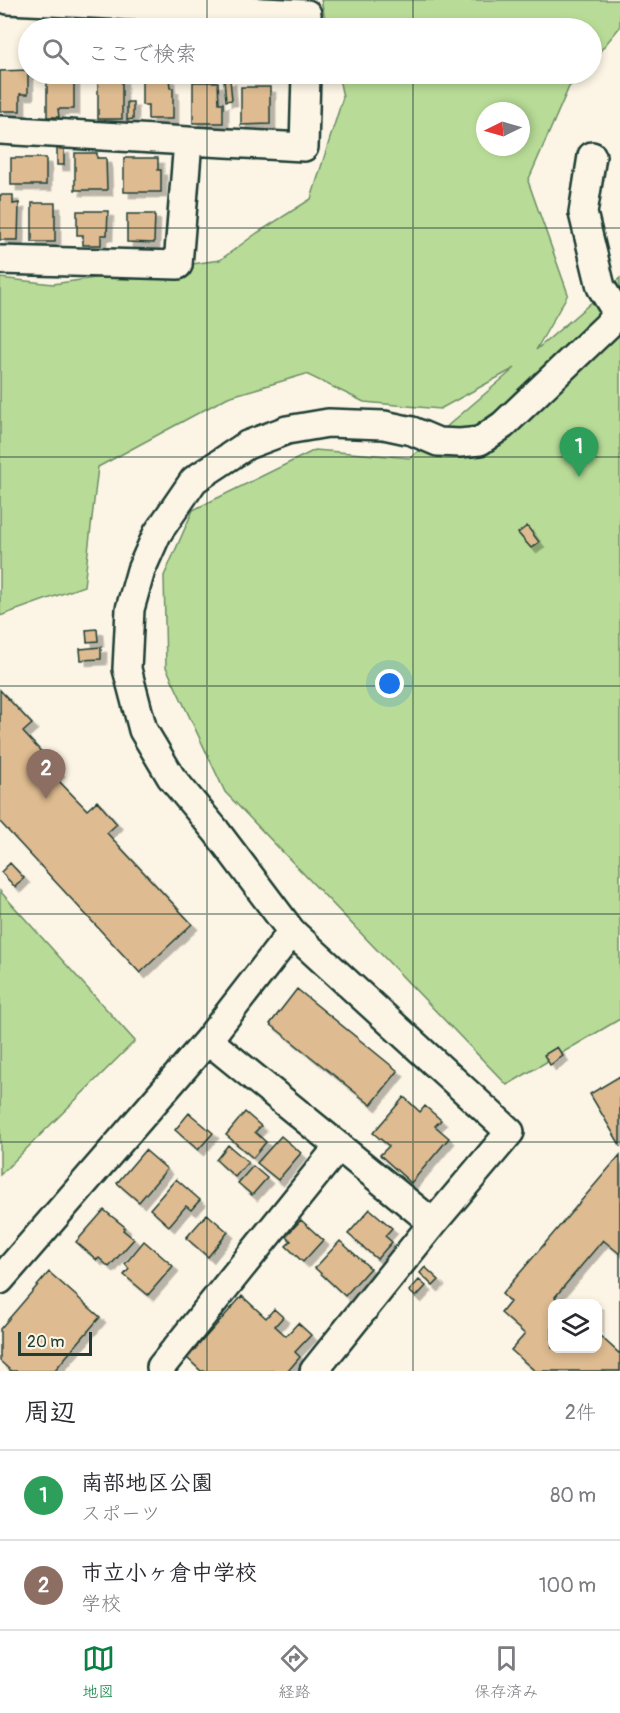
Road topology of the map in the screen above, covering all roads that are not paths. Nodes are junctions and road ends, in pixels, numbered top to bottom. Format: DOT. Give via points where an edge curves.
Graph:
graph roads {
  1 [pos="8,0"];
  2 [pos="307,18"];
  3 [pos="306,84"];
  4 [pos="0,130"];
  5 [pos="188,141"];
  6 [pos="592,156"];
  7 [pos="0,260"];
  8 [pos="292,932"];
  9 [pos="208,1040"];
  10 [pos="339,1146"];
  11 [pos="432,1223"];
  12 [pos="0,1280"];
  13 [pos="161,1370"];
  14 [pos="314,1371"];
  1 -- 2 [label="street" via="307,14"];
  3 -- 5 [label="street" via="304,147"];
  4 -- 5 [label="street"];
  5 -- 7 [label="street" via="178,265"];
  6 -- 8 [label="street" via="583,213 601,287 617,314 502,425 480,441 460,443 438,442 384,425 328,423 287,430 247,445 194,480 157,534 141,570 130,609 127,669 143,730 171,777"];
  8 -- 9 [label="street"];
  8 -- 11 [label="street" via="510,1132"];
  9 -- 10 [label="street"];
  9 -- 12 [label="street"];
  10 -- 11 [label="street"];
  10 -- 13 [label="street"];
  11 -- 14 [label="street"];
}
